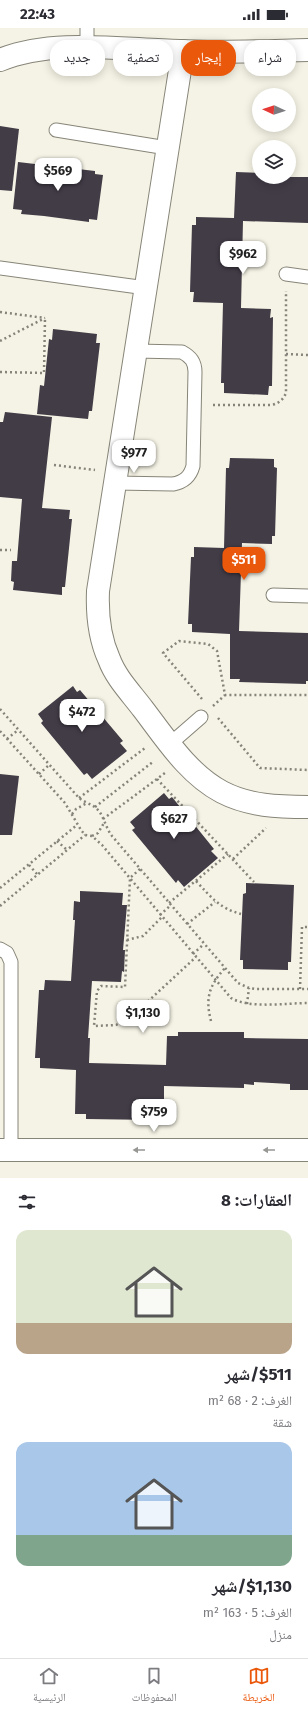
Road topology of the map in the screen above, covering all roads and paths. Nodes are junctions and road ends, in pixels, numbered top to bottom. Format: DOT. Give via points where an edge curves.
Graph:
graph roads {
  1 [pos="87,38"];
  2 [pos="308,50"];
  3 [pos="181,51"];
  4 [pos="236,51"];
  5 [pos="0,60"];
  6 [pos="181,63"];
  7 [pos="56,130"];
  8 [pos="167,148"];
  9 [pos="0,268"];
  10 [pos="286,274"];
  11 [pos="308,276"];
  12 [pos="146,288"];
  13 [pos="0,312"];
  14 [pos="45,318"];
  15 [pos="0,341"];
  16 [pos="136,351"];
  17 [pos="286,354"];
  18 [pos="308,355"];
  19 [pos="0,372"];
  20 [pos="195,405"];
  21 [pos="54,465"];
  22 [pos="116,477"];
  23 [pos="0,550"];
  24 [pos="12,550"];
  25 [pos="273,595"];
  26 [pos="308,596"];
  27 [pos="308,695"];
  28 [pos="206,703"];
  29 [pos="0,709"];
  30 [pos="216,714"];
  31 [pos="200,717"];
  32 [pos="18,730"];
  33 [pos="0,731"];
  34 [pos="8,740"];
  35 [pos="172,746"];
  36 [pos="49,765"];
  37 [pos="308,770"];
  38 [pos="39,774"];
  39 [pos="157,779"];
  40 [pos="79,798"];
  41 [pos="87,803"];
  42 [pos="95,807"];
  43 [pos="298,807"];
  44 [pos="72,814"];
  45 [pos="103,819"];
  46 [pos="104,823"];
  47 [pos="77,825"];
  48 [pos="86,834"];
  49 [pos="92,836"];
  50 [pos="57,841"];
  51 [pos="67,850"];
  52 [pos="228,854"];
  53 [pos="233,859"];
  54 [pos="29,865"];
  55 [pos="140,869"];
  56 [pos="37,874"];
  57 [pos="130,878"];
  58 [pos="196,881"];
  59 [pos="254,882"];
  60 [pos="0,888"];
  61 [pos="215,902"];
  62 [pos="170,904"];
  63 [pos="0,906"];
  64 [pos="241,914"];
  65 [pos="161,916"];
  66 [pos="188,924"];
  67 [pos="308,928"];
  68 [pos="127,940"];
  69 [pos="204,944"];
  70 [pos="0,949"];
  71 [pos="193,954"];
  72 [pos="196,957"];
  73 [pos="225,968"];
  74 [pos="215,980"];
  75 [pos="249,988"];
  76 [pos="300,989"];
  77 [pos="308,989"];
  78 [pos="308,1003"];
  79 [pos="247,1004"];
  80 [pos="211,1021"];
  81 [pos="6,1150"];
  82 [pos="308,1150"];
  1 -- 3 [label="street"];
  1 -- 5 [label="street"];
  2 -- 4 [label="street"];
  6 -- 8 [label="street"];
  7 -- 8 [label="lane"];
  8 -- 12 [label="street"];
  9 -- 12 [label="lane"];
  10 -- 11 [label="lane"];
  10 -- 17 [label="path"];
  12 -- 16 [label="street"];
  13 -- 14 [label="path"];
  14 -- 15 [label="path"];
  14 -- 19 [label="path" via="44,373"];
  16 -- 20 [label="lane" via="177,352 191,358 195,367"];
  16 -- 22 [label="street"];
  17 -- 18 [label="path"];
  17 -- 20 [label="path" via="286,393 277,404"];
  20 -- 22 [label="lane" via="193,466 185,480 173,484"];
  21 -- 22 [label="path"];
  22 -- 35 [label="street" via="98,591 97,615 101,638 109,660 121,681"];
  23 -- 24 [label="path"];
  25 -- 26 [label="lane"];
  27 -- 28 [label="path" via="225,695 217,651 208,644 179,641 163,653"];
  29 -- 32 [label="path"];
  30 -- 37 [label="path" via="260,768"];
  31 -- 35 [label="lane"];
  32 -- 34 [label="path"];
  32 -- 36 [label="path"];
  33 -- 34 [label="path"];
  34 -- 38 [label="path"];
  35 -- 39 [label="path"];
  35 -- 40 [label="path"];
  35 -- 42 [label="path"];
  35 -- 43 [label="street" via="208,783 232,796 254,804"];
  36 -- 38 [label="path"];
  36 -- 40 [label="path"];
  38 -- 44 [label="path"];
  39 -- 45 [label="path"];
  39 -- 52 [label="path"];
  40 -- 41 [label="path"];
  41 -- 42 [label="path"];
  41 -- 44 [label="path"];
  42 -- 45 [label="path"];
  43 -- 53 [label="path"];
  44 -- 47 [label="path"];
  45 -- 46 [label="path"];
  46 -- 49 [label="path" via="98,833"];
  46 -- 55 [label="path"];
  47 -- 48 [label="path"];
  47 -- 50 [label="path"];
  48 -- 49 [label="path"];
  48 -- 51 [label="path"];
  49 -- 57 [label="path"];
  50 -- 51 [label="path"];
  50 -- 54 [label="path"];
  51 -- 56 [label="path"];
  52 -- 53 [label="path"];
  52 -- 58 [label="path"];
  53 -- 59 [label="path"];
  54 -- 56 [label="path"];
  54 -- 60 [label="path"];
  55 -- 57 [label="path"];
  55 -- 62 [label="path"];
  56 -- 63 [label="path"];
  57 -- 65 [label="path"];
  57 -- 68 [label="path"];
  58 -- 61 [label="path"];
  58 -- 62 [label="path"];
  61 -- 64 [label="path" via="223,908"];
  61 -- 66 [label="path"];
  62 -- 65 [label="path"];
  62 -- 66 [label="path"];
  65 -- 68 [label="path" via="143,936"];
  65 -- 71 [label="path"];
  66 -- 69 [label="path"];
  67 -- 76 [label="path" via="302,928"];
  68 -- 72 [label="path" via="125,987 98,988 94,1026 116,1025 130,1018"];
  69 -- 71 [label="path"];
  69 -- 73 [label="path"];
  70 -- 81 [label="lane" via="7,954 11,962"];
  71 -- 72 [label="path"];
  72 -- 74 [label="path"];
  73 -- 74 [label="path"];
  73 -- 75 [label="path" via="238,983"];
  74 -- 79 [label="path" via="231,998"];
  74 -- 80 [label="path" via="208,1000"];
  75 -- 76 [label="path"];
  75 -- 79 [label="path"];
  76 -- 77 [label="path"];
  78 -- 79 [label="path"];
  82 -- 81 [label="street, one-way"];
}
